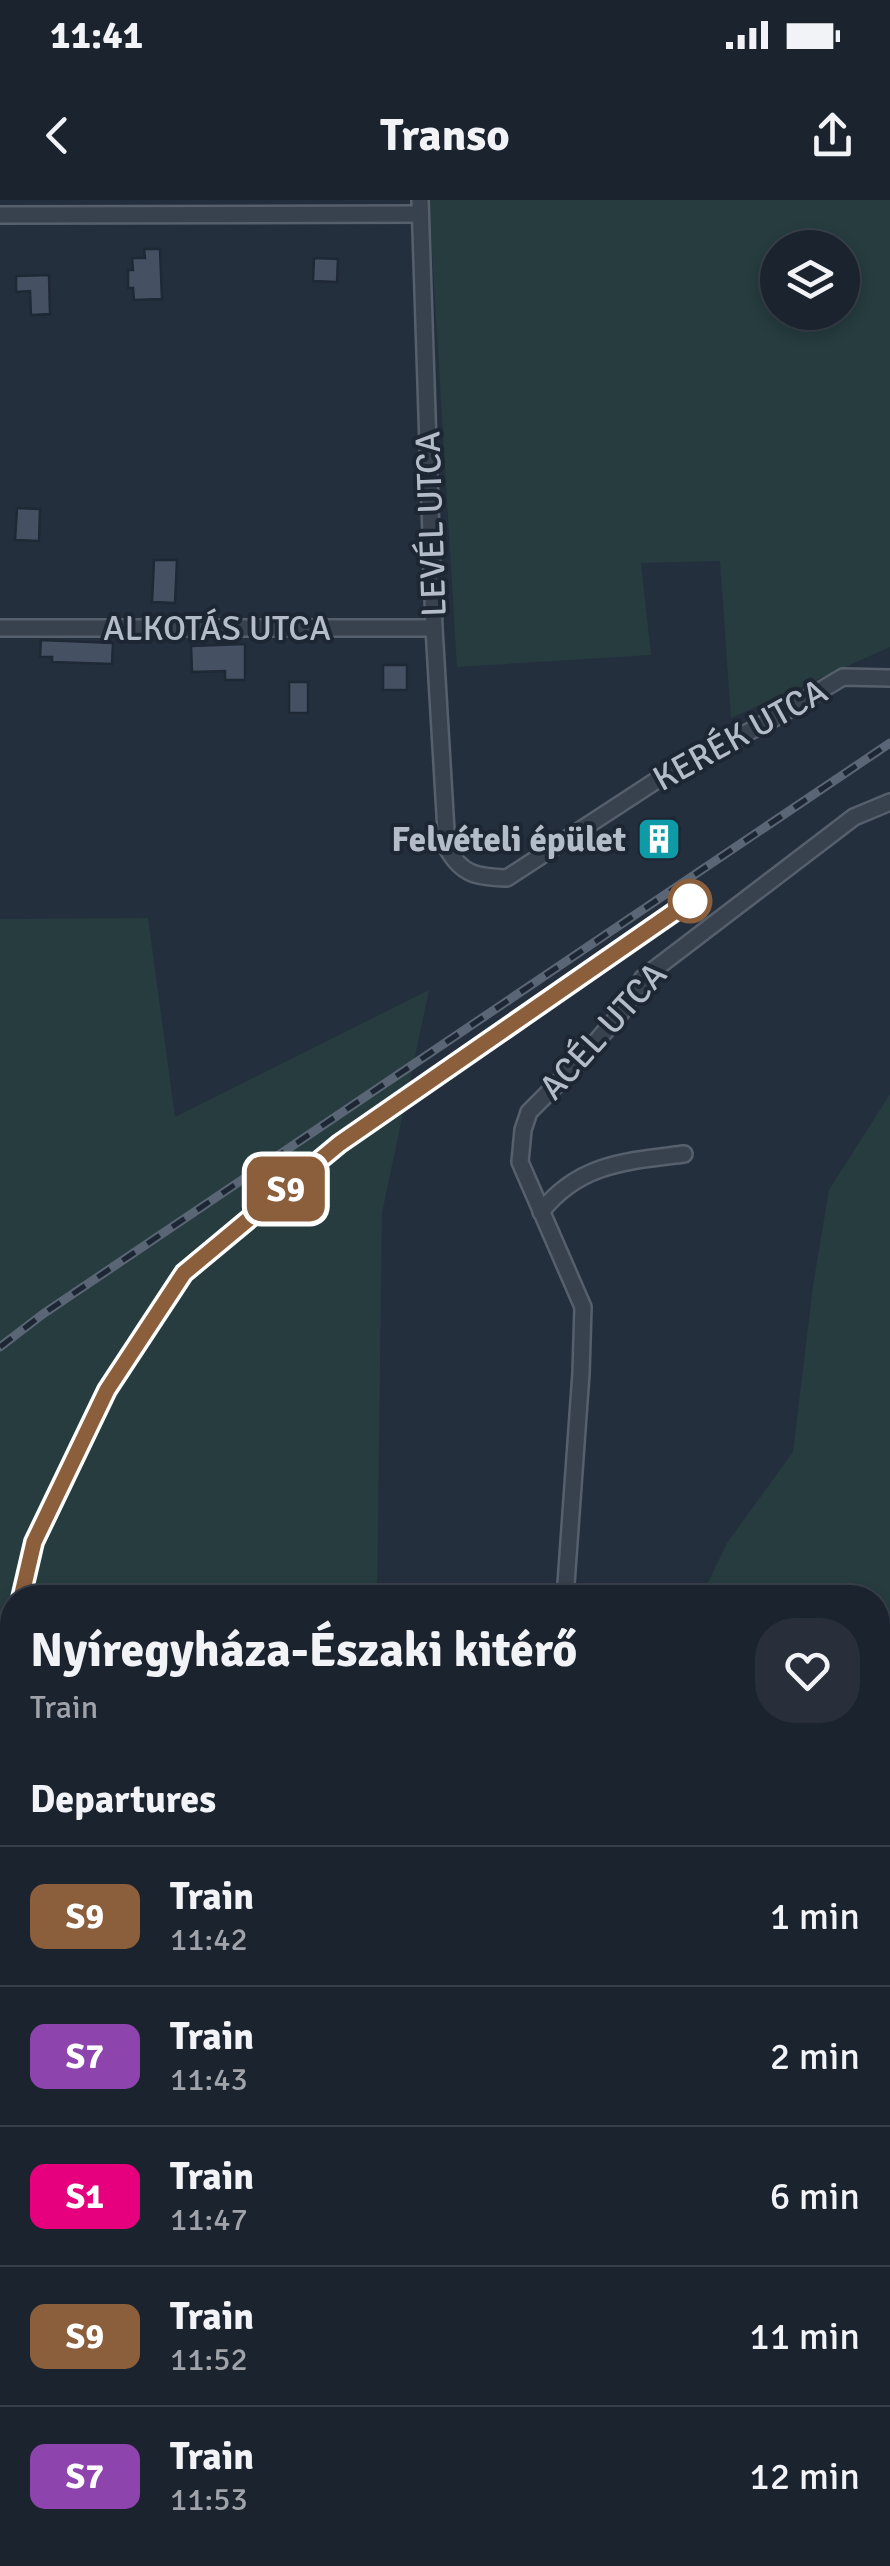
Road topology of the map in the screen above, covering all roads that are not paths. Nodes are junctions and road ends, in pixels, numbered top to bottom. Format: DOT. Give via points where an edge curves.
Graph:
graph roads {
  1 [pos="420,207"];
  2 [pos="0,216"];
  3 [pos="0,628"];
  4 [pos="434,628"];
  5 [pos="890,678"];
  6 [pos="890,802"];
  7 [pos="447,848"];
  8 [pos="684,1154"];
  9 [pos="541,1212"];
  10 [pos="566,1585"];
  1 -- 2 [label="street"];
  1 -- 4 [label="street, LEVÉL UTCA"];
  3 -- 4 [label="street, ALKOTÁS UTCA"];
  4 -- 7 [label="street, LEVÉL UTCA"];
  5 -- 7 [label="street, KERÉK UTCA" via="843,677 654,782 506,878 478,878 458,867"];
  6 -- 9 [label="street, ACÉL UTCA" via="854,817 643,978 576,1066 529,1112 520,1162"];
  8 -- 9 [label="street" via="602,1165"];
  9 -- 10 [label="street, ACÉL UTCA" via="583,1307"];
}
